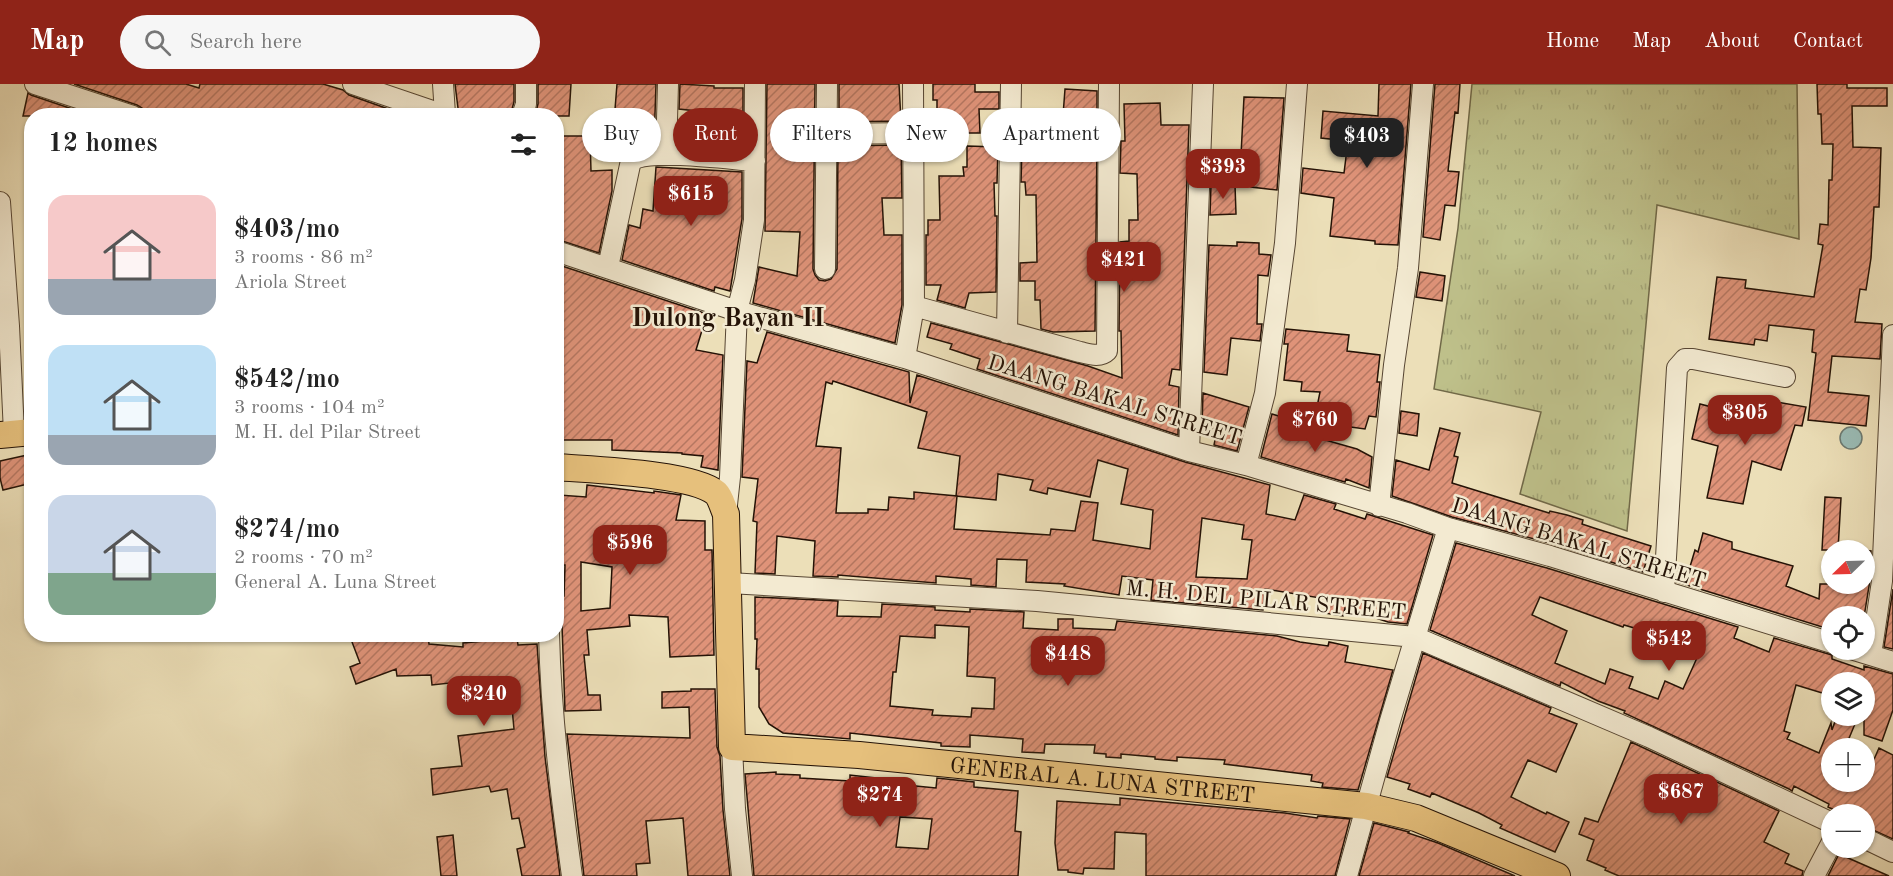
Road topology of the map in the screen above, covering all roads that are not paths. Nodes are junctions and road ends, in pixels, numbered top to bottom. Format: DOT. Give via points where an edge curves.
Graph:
graph roads {
  1 [pos="35,84"];
  2 [pos="353,84"];
  3 [pos="443,84"];
  4 [pos="526,84"];
  5 [pos="668,84"];
  6 [pos="755,84"];
  7 [pos="827,84"];
  8 [pos="913,84"];
  9 [pos="1011,84"];
  10 [pos="1109,84"];
  11 [pos="1203,84"];
  12 [pos="1297,84"];
  13 [pos="1423,84"];
  14 [pos="108,108"];
  15 [pos="425,108"];
  16 [pos="445,108"];
  17 [pos="525,108"];
  18 [pos="755,108"];
  19 [pos="827,108"];
  20 [pos="913,108"];
  21 [pos="666,155"];
  22 [pos="673,155"];
  23 [pos="755,162"];
  24 [pos="827,162"];
  25 [pos="913,162"];
  26 [pos="0,202"];
  27 [pos="564,253"];
  28 [pos="609,267"];
  29 [pos="825,269"];
  30 [pos="914,306"];
  31 [pos="737,311"];
  32 [pos="1007,333"];
  33 [pos="1893,335"];
  34 [pos="905,358"];
  35 [pos="1785,376"];
  36 [pos="15,433"];
  37 [pos="1189,451"];
  38 [pos="1246,465"];
  39 [pos="564,468"];
  40 [pos="1379,506"];
  41 [pos="726,514"];
  42 [pos="1448,528"];
  43 [pos="729,583"];
  44 [pos="1664,592"];
  45 [pos="1875,606"];
  46 [pos="1415,637"];
  47 [pos="1821,640"];
  48 [pos="549,642"];
  49 [pos="1875,656"];
  50 [pos="1893,662"];
  51 [pos="732,747"];
  52 [pos="1366,806"];
  53 [pos="1821,818"];
  54 [pos="1875,843"];
  55 [pos="1893,852"];
  56 [pos="1824,858"];
  57 [pos="572,876"];
  58 [pos="742,876"];
  59 [pos="1347,876"];
  60 [pos="1557,876"];
  61 [pos="1814,876"];
  1 -- 14 [label="street"];
  2 -- 15 [label="street"];
  3 -- 16 [label="street"];
  4 -- 17 [label="street"];
  5 -- 21 [label="street"];
  6 -- 18 [label="street"];
  7 -- 19 [label="street"];
  8 -- 20 [label="street"];
  9 -- 32 [label="street"];
  10 -- 32 [label="street" via="1107,351 1097,356"];
  11 -- 37 [label="street"];
  12 -- 38 [label="street" via="1285,243 1265,393"];
  13 -- 40 [label="street" via="1408,268"];
  21 -- 22 [label="street"];
  21 -- 28 [label="street" via="637,158 630,165"];
  23 -- 31 [label="street" via="754,220"];
  24 -- 29 [label="street"];
  25 -- 30 [label="street"];
  26 -- 36 [label="street"];
  27 -- 28 [label="street, DAANG BAKAL STREET"];
  28 -- 31 [label="street, DAANG BAKAL STREET"];
  30 -- 32 [label="street"];
  30 -- 34 [label="street"];
  31 -- 34 [label="street, DAANG BAKAL STREET"];
  31 -- 41 [label="street"];
  33 -- 45 [label="street" via="1882,580"];
  34 -- 37 [label="street, DAANG BAKAL STREET"];
  35 -- 44 [label="street" via="1693,359 1685,359 1677,368"];
  37 -- 38 [label="street, DAANG BAKAL STREET"];
  38 -- 40 [label="street, DAANG BAKAL STREET"];
  39 -- 41 [label="main road" via="697,483 716,494"];
  40 -- 42 [label="street, DAANG BAKAL STREET"];
  41 -- 43 [label="main road"];
  42 -- 44 [label="street, DAANG BAKAL STREET"];
  42 -- 46 [label="street"];
  43 -- 46 [label="street, M. H. DEL PILAR STREET" via="1037,602"];
  43 -- 51 [label="main road"];
  44 -- 47 [label="street, DAANG BAKAL STREET"];
  46 -- 52 [label="street"];
  46 -- 53 [label="street, M. H. DEL PILAR STREET" via="1649,737"];
  48 -- 57 [label="street" via="558,772"];
  49 -- 50 [label="street"];
  51 -- 52 [label="main road, GENERAL A. LUNA STREET" via="859,755"];
  51 -- 58 [label="street"];
  52 -- 59 [label="street"];
  52 -- 60 [label="main road, GENERAL A. LUNA STREET" via="1416,818"];
  54 -- 55 [label="street"];
  56 -- 61 [label="street"];
}
